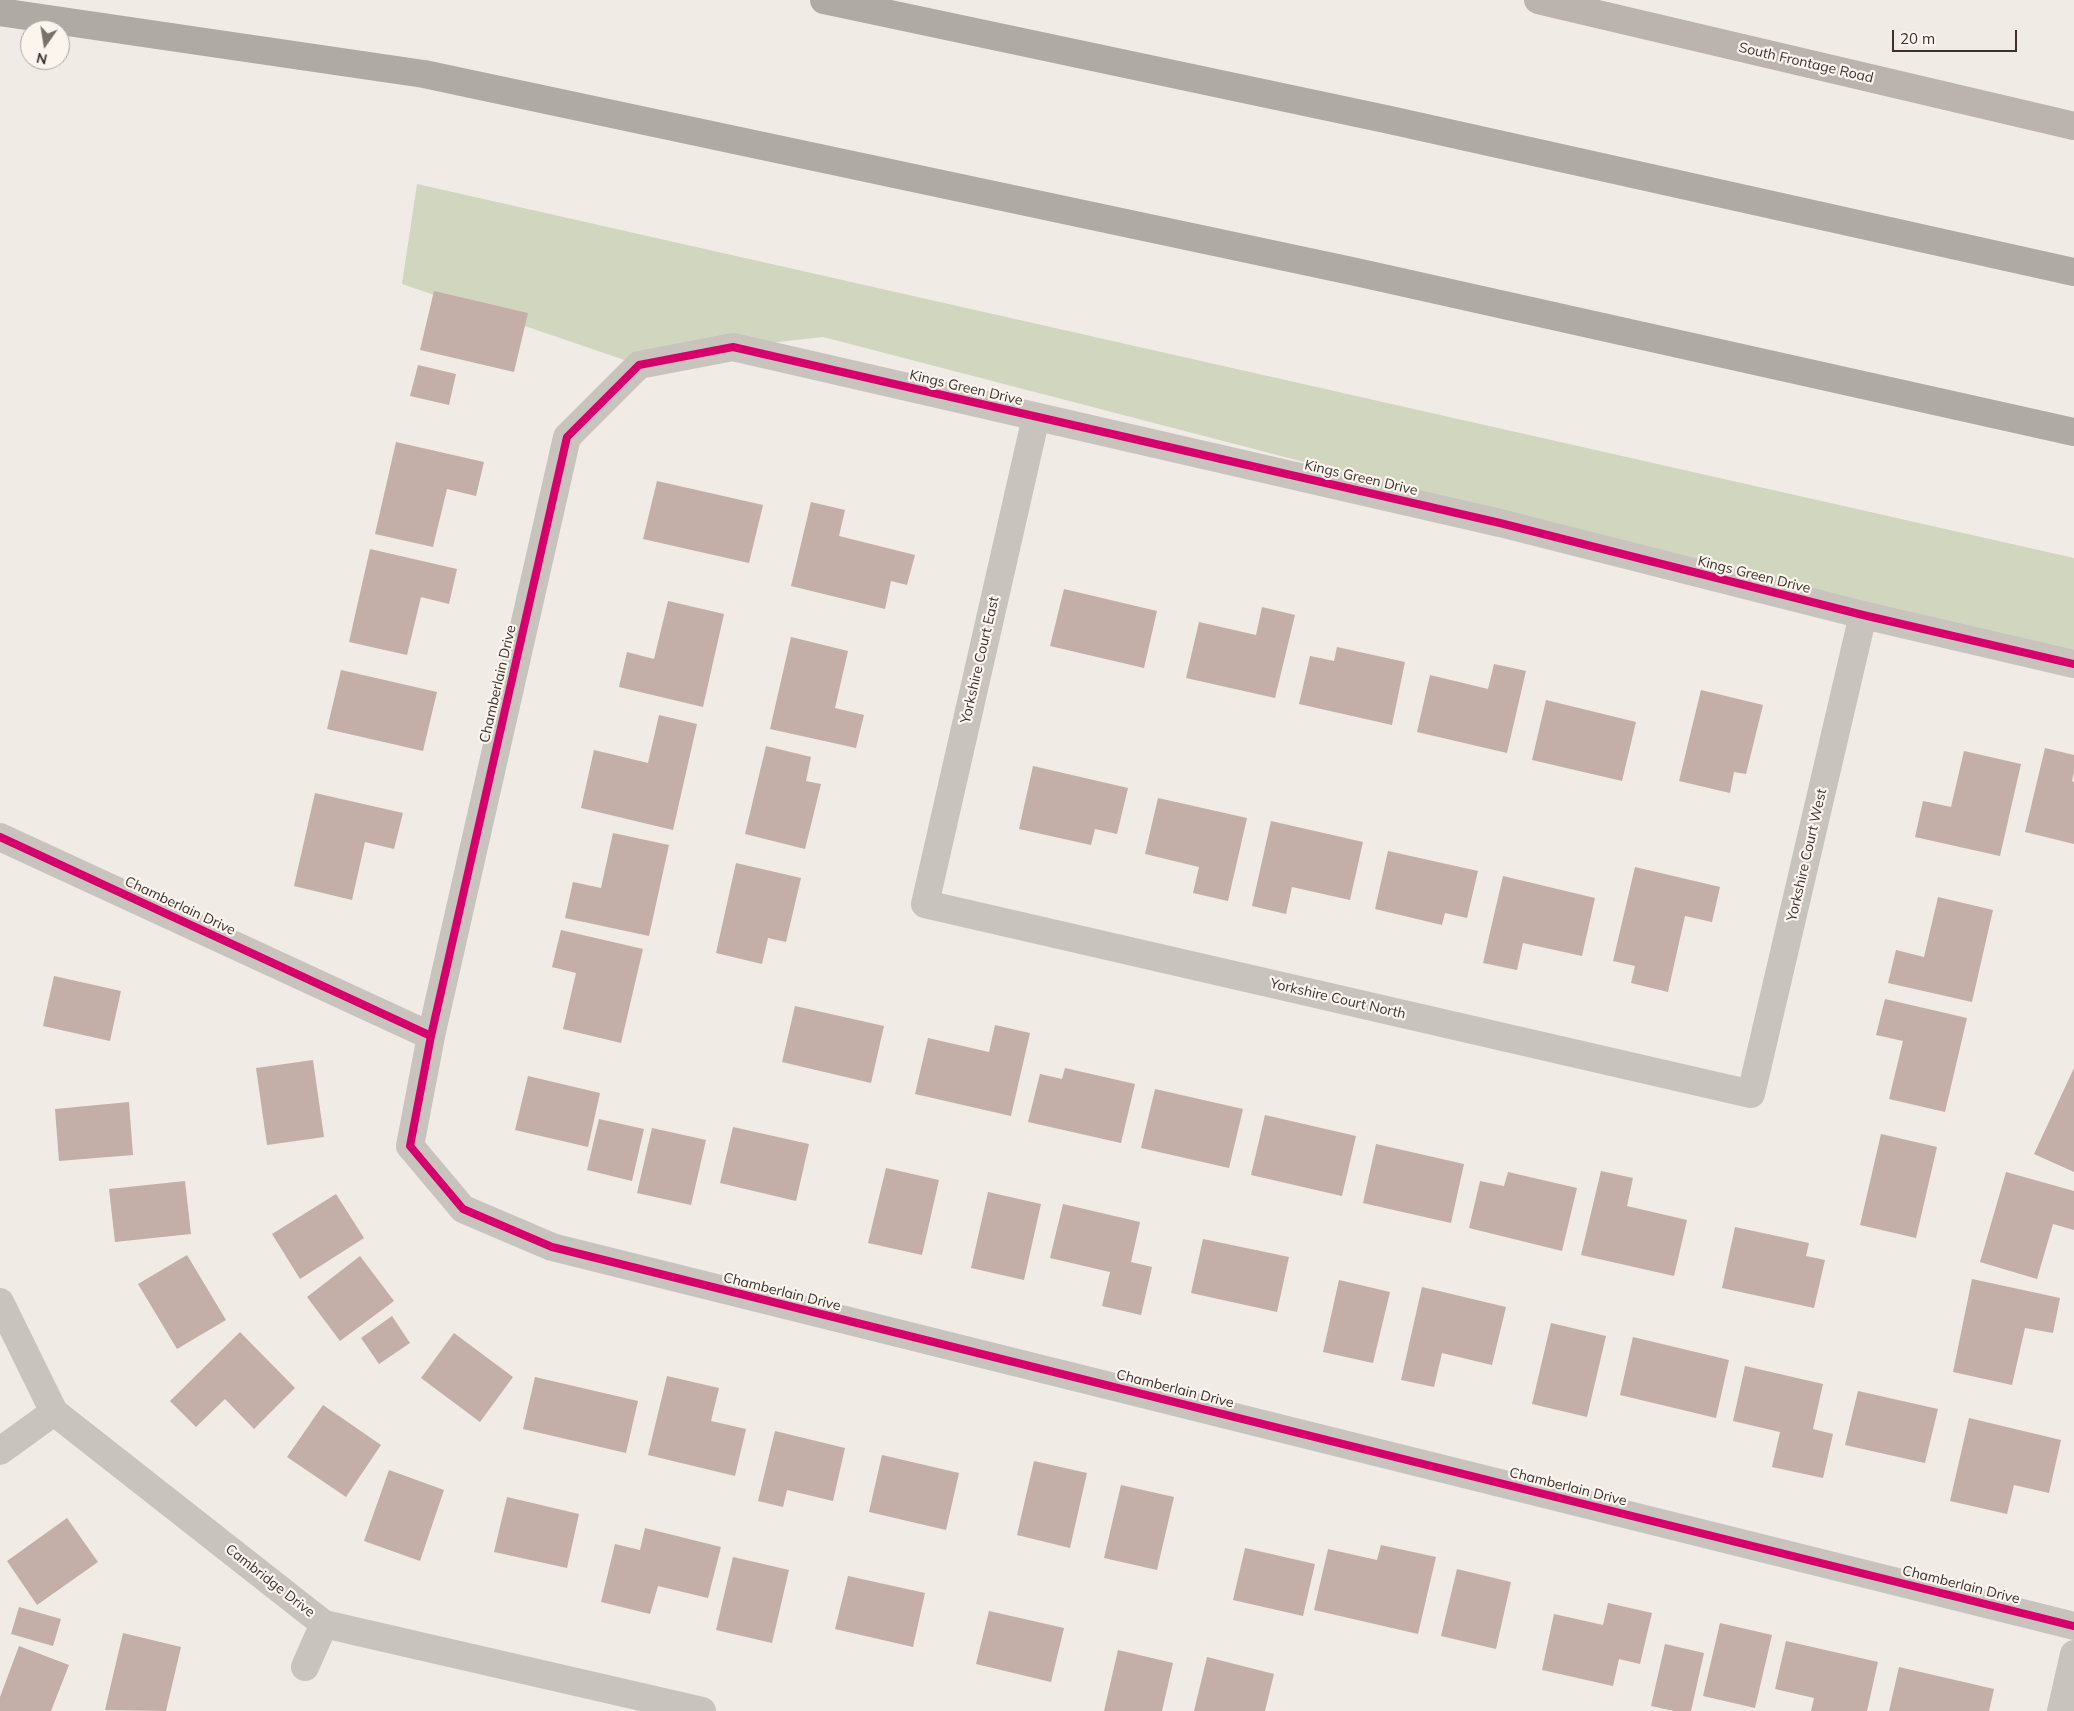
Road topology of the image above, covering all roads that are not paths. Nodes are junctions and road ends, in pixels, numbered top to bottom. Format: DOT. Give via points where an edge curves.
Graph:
graph roads {
  1 [pos="824,0"];
  2 [pos="1538,0"];
  3 [pos="0,12"];
  4 [pos="2074,126"];
  5 [pos="2074,272"];
  6 [pos="639,365"];
  7 [pos="1036,417"];
  8 [pos="2074,432"];
  9 [pos="1864,615"];
  10 [pos="2074,664"];
  11 [pos="0,837"];
  12 [pos="925,904"];
  13 [pos="430,1036"];
  14 [pos="1751,1094"];
  15 [pos="0,1302"];
  16 [pos="54,1412"];
  17 [pos="0,1451"];
  18 [pos="324,1624"];
  19 [pos="2074,1626"];
  20 [pos="2074,1654"];
  21 [pos="305,1667"];
  22 [pos="702,1711"];
  23 [pos="2061,1711"];
  1 -- 5 [label="highway" via="1390,120"];
  2 -- 4 [label="main road, South Frontage Road"];
  3 -- 8 [label="highway" via="424,74 1356,272"];
  6 -- 7 [label="street, Kings Green Drive" via="733,347"];
  6 -- 13 [label="street, Chamberlain Drive" via="567,437"];
  7 -- 9 [label="street, Kings Green Drive" via="1500,523"];
  7 -- 12 [label="street, Yorkshire Court East"];
  9 -- 10 [label="street, Kings Green Drive"];
  9 -- 14 [label="street, Yorkshire Court West"];
  11 -- 13 [label="street, Chamberlain Drive"];
  12 -- 14 [label="street, Yorkshire Court North"];
  13 -- 19 [label="street, Chamberlain Drive" via="410,1146 463,1209 552,1248"];
  15 -- 16 [label="street, Cambridge Drive"];
  16 -- 17 [label="street"];
  16 -- 18 [label="street, Cambridge Drive"];
  18 -- 21 [label="street"];
  18 -- 22 [label="street, Cambridge Drive"];
  20 -- 23 [label="street"];
}
